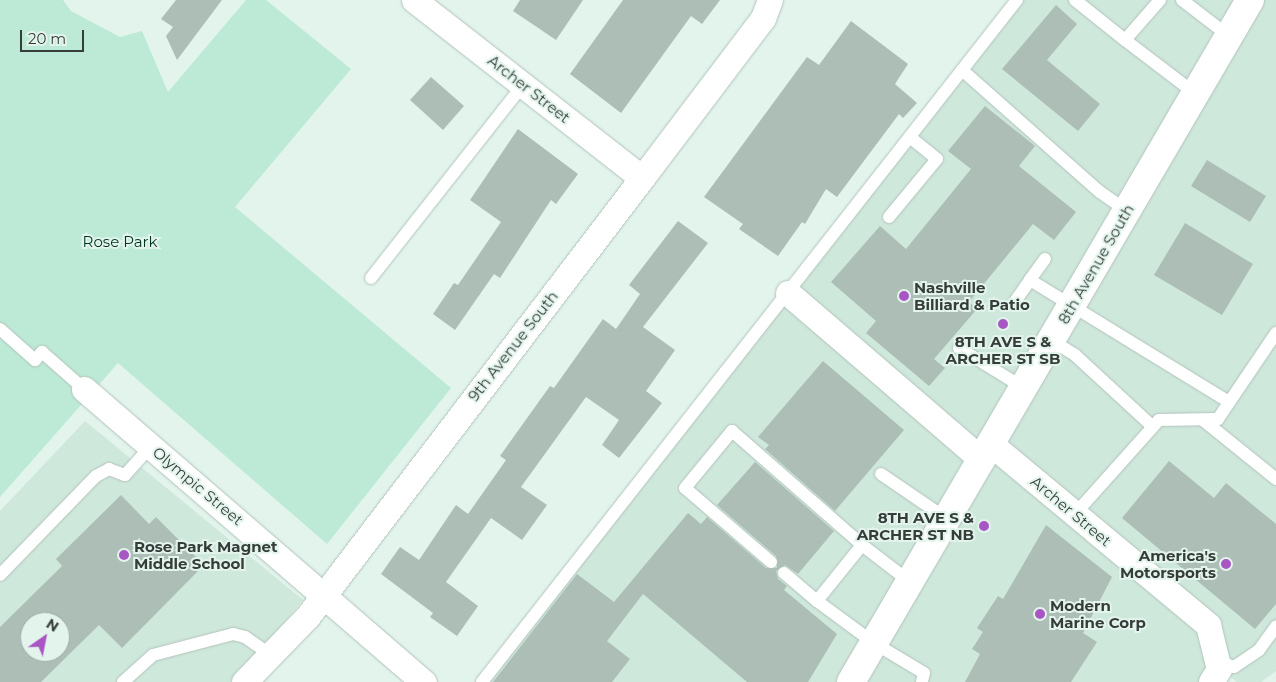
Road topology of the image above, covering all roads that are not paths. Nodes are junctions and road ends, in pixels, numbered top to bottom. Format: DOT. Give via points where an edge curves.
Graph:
graph roads {
  1 [pos="414,0"];
  2 [pos="770,0"];
  3 [pos="1017,0"];
  4 [pos="1075,0"];
  5 [pos="1160,0"];
  6 [pos="1182,0"];
  7 [pos="1250,0"];
  8 [pos="1229,36"];
  9 [pos="1125,40"];
  10 [pos="962,70"];
  11 [pos="523,85"];
  12 [pos="1196,94"];
  13 [pos="910,137"];
  14 [pos="642,178"];
  15 [pos="1127,211"];
  16 [pos="889,217"];
  17 [pos="1044,259"];
  18 [pos="371,278"];
  19 [pos="1030,280"];
  20 [pos="788,294"];
  21 [pos="1014,303"];
  22 [pos="1072,306"];
  23 [pos="0,329"];
  24 [pos="1276,333"];
  25 [pos="1052,341"];
  26 [pos="959,348"];
  27 [pos="1024,388"];
  28 [pos="84,389"];
  29 [pos="1229,402"];
  30 [pos="1203,420"];
  31 [pos="1152,426"];
  32 [pos="151,446"];
  33 [pos="987,452"];
  34 [pos="881,474"];
  35 [pos="1276,479"];
  36 [pos="1075,514"];
  37 [pos="947,519"];
  38 [pos="862,545"];
  39 [pos="770,562"];
  40 [pos="784,573"];
  41 [pos="0,575"];
  42 [pos="910,582"];
  43 [pos="323,592"];
  44 [pos="817,601"];
  45 [pos="1276,628"];
  46 [pos="874,643"];
  47 [pos="271,655"];
  48 [pos="1216,671"];
  49 [pos="123,682"];
  50 [pos="244,682"];
  51 [pos="424,682"];
  52 [pos="482,682"];
  53 [pos="851,682"];
  54 [pos="922,682"];
  1 -- 11 [label="street, Archer Street"];
  2 -- 14 [label="street, 9th Avenue South" via="763,18"];
  3 -- 10 [label="lane"];
  4 -- 9 [label="lane"];
  5 -- 9 [label="lane"];
  6 -- 8 [label="lane"];
  7 -- 8 [label="main road, 8th Avenue South"];
  8 -- 12 [label="main road, 8th Avenue South"];
  9 -- 12 [label="lane"];
  10 -- 13 [label="lane"];
  10 -- 15 [label="lane" via="1100,192"];
  11 -- 14 [label="street, Archer Street"];
  11 -- 18 [label="lane"];
  12 -- 15 [label="main road, 8th Avenue South"];
  13 -- 16 [label="lane" via="936,159"];
  13 -- 20 [label="lane"];
  14 -- 43 [label="street, 9th Avenue South"];
  15 -- 22 [label="main road, 8th Avenue South"];
  17 -- 19 [label="lane"];
  19 -- 21 [label="lane"];
  19 -- 22 [label="lane"];
  20 -- 33 [label="street, Archer Street"];
  20 -- 52 [label="lane"];
  22 -- 25 [label="main road, 8th Avenue South"];
  22 -- 29 [label="lane"];
  23 -- 28 [label="lane" via="35,360 42,352"];
  24 -- 29 [label="lane"];
  25 -- 27 [label="main road, 8th Avenue South"];
  25 -- 31 [label="lane" via="1075,354"];
  26 -- 27 [label="lane"];
  27 -- 33 [label="main road, 8th Avenue South"];
  28 -- 32 [label="street, Olympic Street"];
  29 -- 30 [label="lane" via="1218,419"];
  30 -- 31 [label="lane" via="1159,420"];
  30 -- 35 [label="lane"];
  31 -- 36 [label="lane"];
  32 -- 41 [label="lane" via="125,475 109,469 96,476"];
  32 -- 43 [label="street, Olympic Street"];
  33 -- 36 [label="street, Archer Street"];
  33 -- 37 [label="main road, 8th Avenue South"];
  34 -- 37 [label="lane"];
  36 -- 48 [label="street, Archer Street" via="1208,625"];
  37 -- 42 [label="main road, 8th Avenue South"];
  38 -- 39 [label="lane" via="732,431 686,488"];
  38 -- 42 [label="lane"];
  38 -- 44 [label="lane"];
  40 -- 44 [label="lane"];
  42 -- 46 [label="main road, 8th Avenue South"];
  43 -- 47 [label="street, 9th Avenue South" via="308,616"];
  43 -- 51 [label="street, Olympic Street"];
  44 -- 46 [label="lane"];
  45 -- 48 [label="lane" via="1258,650 1234,667"];
  46 -- 53 [label="main road, 8th Avenue South"];
  46 -- 54 [label="lane" via="924,673"];
  47 -- 49 [label="lane" via="245,636 233,634 153,654"];
  47 -- 50 [label="street, 9th Avenue South"];
}
